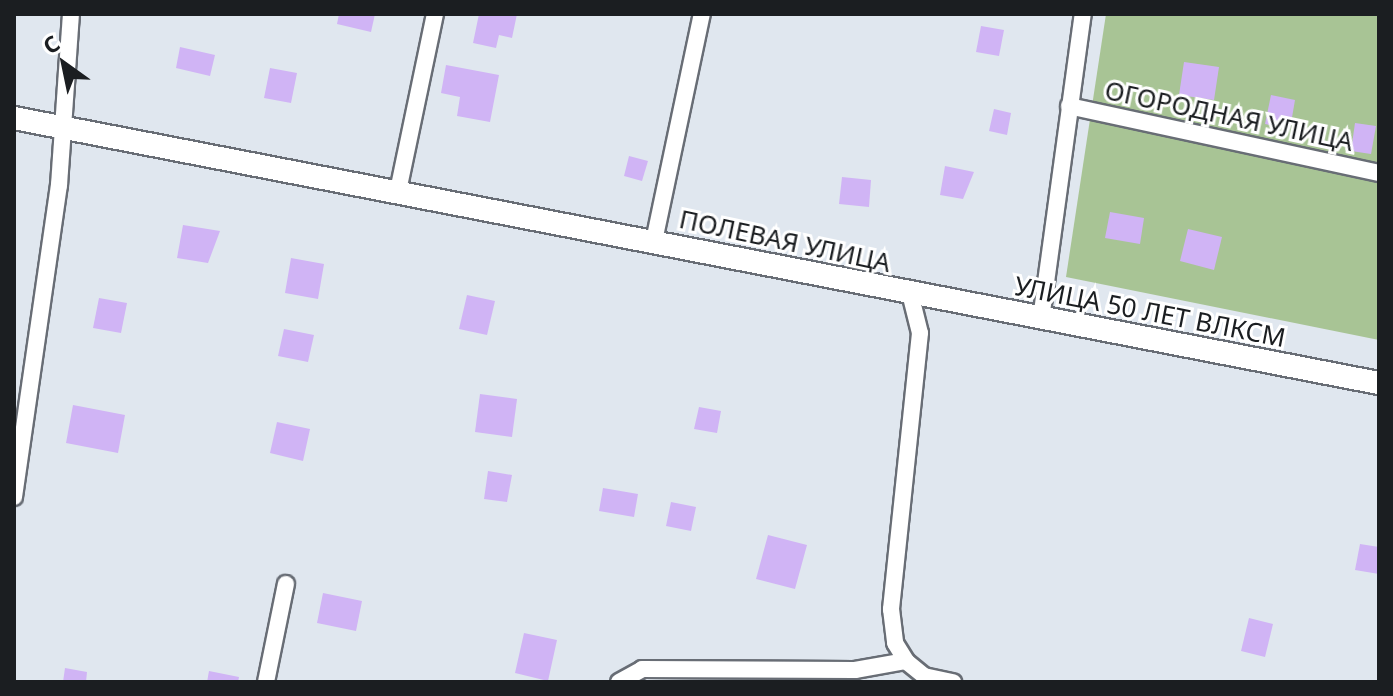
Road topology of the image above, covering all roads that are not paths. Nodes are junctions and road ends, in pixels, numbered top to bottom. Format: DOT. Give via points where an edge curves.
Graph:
graph roads {
  1 [pos="71,14"];
  2 [pos="435,14"];
  3 [pos="702,14"];
  4 [pos="1083,14"];
  5 [pos="1069,106"];
  6 [pos="14,118"];
  7 [pos="61,127"];
  8 [pos="1379,173"];
  9 [pos="398,191"];
  10 [pos="654,241"];
  11 [pos="911,297"];
  12 [pos="1041,319"];
  13 [pos="1379,383"];
  14 [pos="21,398"];
  15 [pos="14,497"];
  16 [pos="286,584"];
  17 [pos="906,661"];
  18 [pos="266,682"];
  19 [pos="619,682"];
  20 [pos="953,682"];
  1 -- 7 [label="street"];
  2 -- 9 [label="street"];
  3 -- 10 [label="street"];
  4 -- 5 [label="street"];
  5 -- 8 [label="street, ОГОРОДНАЯ УЛИЦА"];
  5 -- 12 [label="street"];
  6 -- 7 [label="street"];
  7 -- 9 [label="street, ПОЛЕВАЯ УЛИЦА"];
  7 -- 14 [label="street"];
  9 -- 10 [label="street, ПОЛЕВАЯ УЛИЦА"];
  10 -- 11 [label="street, ПОЛЕВАЯ УЛИЦА"];
  11 -- 12 [label="street, УЛИЦА 50 ЛЕТ ВЛКСМ"];
  11 -- 17 [label="street, ПОЛЕВАЯ УЛИЦА" via="920,333 891,609"];
  12 -- 13 [label="street, УЛИЦА 50 ЛЕТ ВЛКСМ"];
  14 -- 15 [label="street"];
  16 -- 18 [label="street"];
  17 -- 19 [label="street" via="855,670 642,669"];
  17 -- 20 [label="street" via="924,676"];
}
